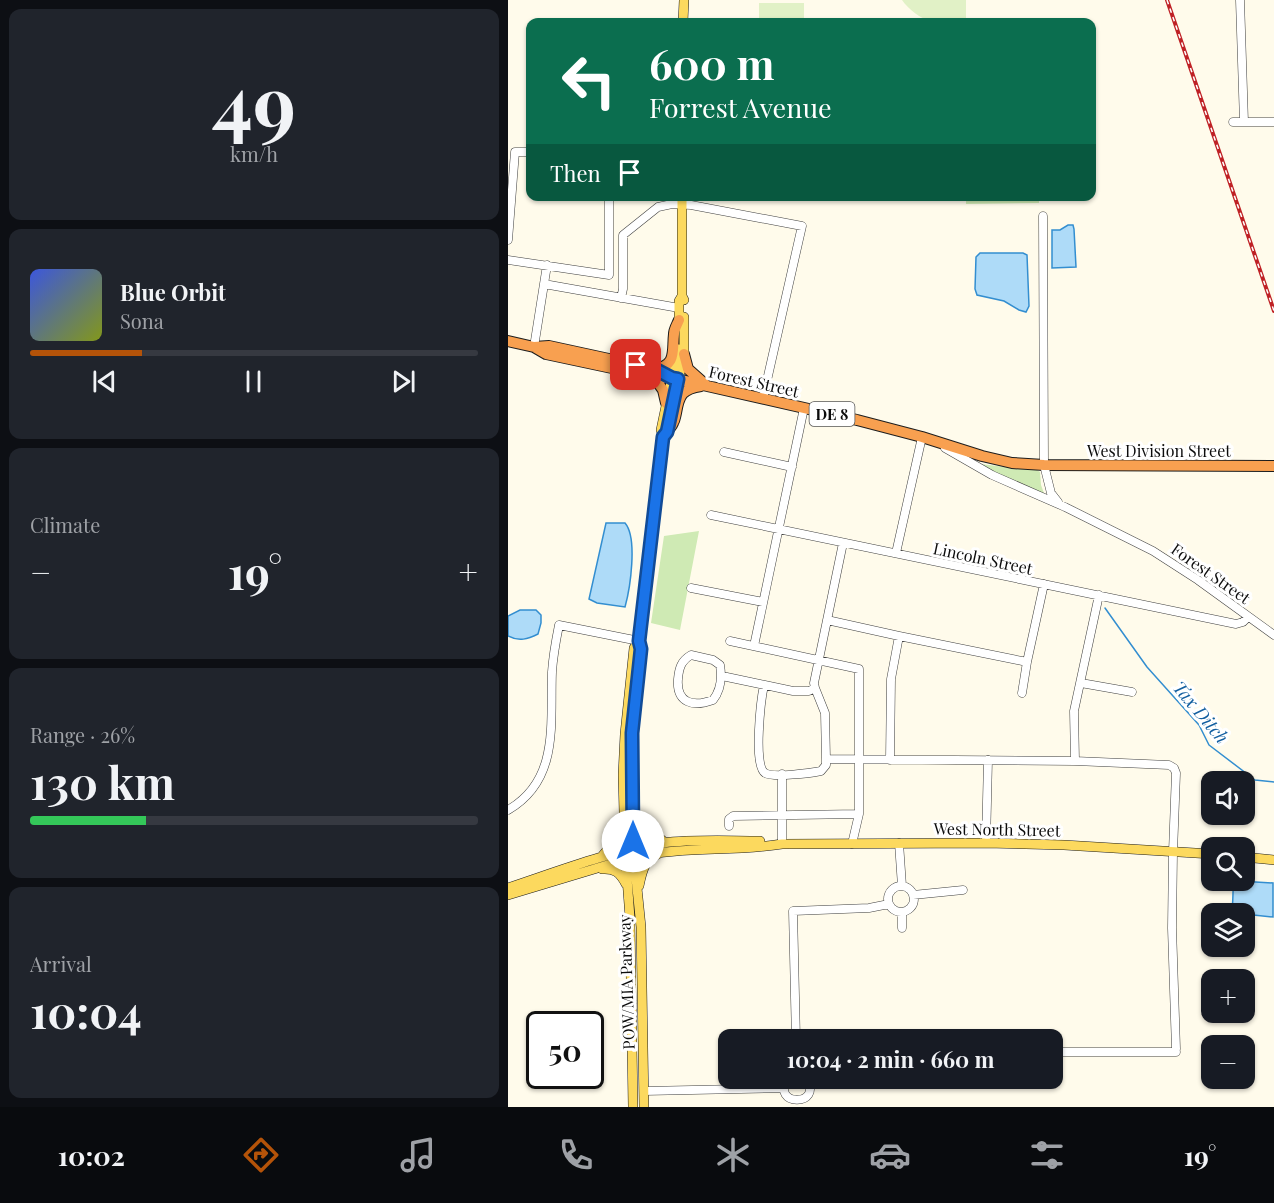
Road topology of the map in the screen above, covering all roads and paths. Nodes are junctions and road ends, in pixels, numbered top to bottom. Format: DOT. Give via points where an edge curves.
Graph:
graph roads {
  1 [pos="684,0"];
  2 [pos="1240,0"];
  3 [pos="684,18"];
  4 [pos="1233,122"];
  5 [pos="1243,122"];
  6 [pos="1273,122"];
  7 [pos="526,152"];
  8 [pos="609,201"];
  9 [pos="682,201"];
  10 [pos="1043,216"];
  11 [pos="609,234"];
  12 [pos="623,235"];
  13 [pos="508,240"];
  14 [pos="508,260"];
  15 [pos="547,265"];
  16 [pos="544,284"];
  17 [pos="682,296"];
  18 [pos="621,298"];
  19 [pos="679,308"];
  20 [pos="679,320"];
  21 [pos="508,341"];
  22 [pos="534,347"];
  23 [pos="684,354"];
  24 [pos="654,373"];
  25 [pos="675,378"];
  26 [pos="706,385"];
  27 [pos="763,398"];
  28 [pos="666,403"];
  29 [pos="804,408"];
  30 [pos="665,434"];
  31 [pos="922,437"];
  32 [pos="934,441"];
  33 [pos="724,452"];
  34 [pos="1044,465"];
  35 [pos="1273,466"];
  36 [pos="792,467"];
  37 [pos="1065,507"];
  38 [pos="711,515"];
  39 [pos="779,530"];
  40 [pos="843,543"];
  41 [pos="896,553"];
  42 [pos="1044,584"];
  43 [pos="691,588"];
  44 [pos="1099,595"];
  45 [pos="763,602"];
  46 [pos="1249,617"];
  47 [pos="827,620"];
  48 [pos="1273,635"];
  49 [pos="899,636"];
  50 [pos="639,641"];
  51 [pos="730,641"];
  52 [pos="754,646"];
  53 [pos="818,660"];
  54 [pos="1027,662"];
  55 [pos="722,676"];
  56 [pos="1081,683"];
  57 [pos="764,685"];
  58 [pos="815,688"];
  59 [pos="1132,692"];
  60 [pos="1022,693"];
  61 [pos="826,759"];
  62 [pos="860,760"];
  63 [pos="890,760"];
  64 [pos="988,760"];
  65 [pos="1075,761"];
  66 [pos="782,774"];
  67 [pos="508,810"];
  68 [pos="859,814"];
  69 [pos="782,815"];
  70 [pos="628,817"];
  71 [pos="729,826"];
  72 [pos="685,841"];
  73 [pos="898,843"];
  74 [pos="986,843"];
  75 [pos="782,844"];
  76 [pos="852,844"];
  77 [pos="663,852"];
  78 [pos="1173,852"];
  79 [pos="1201,853"];
  80 [pos="629,854"];
  81 [pos="601,857"];
  82 [pos="1255,858"];
  83 [pos="1272,860"];
  84 [pos="590,870"];
  85 [pos="902,886"];
  86 [pos="508,888"];
  87 [pos="633,890"];
  88 [pos="963,890"];
  89 [pos="508,895"];
  90 [pos="913,895"];
  91 [pos="889,904"];
  92 [pos="902,912"];
  93 [pos="902,928"];
  94 [pos="796,1029"];
  95 [pos="1063,1052"];
  96 [pos="633,1083"];
  97 [pos="737,1089"];
  98 [pos="784,1089"];
  99 [pos="809,1089"];
  100 [pos="644,1091"];
  101 [pos="797,1104"];
  102 [pos="633,1107"];
  103 [pos="644,1107"];
  1 -- 3 [label="main road"];
  2 -- 5 [label="street"];
  4 -- 5 [label="street"];
  5 -- 6 [label="street"];
  7 -- 13 [label="street" via="515,152"];
  8 -- 11 [label="street"];
  9 -- 12 [label="street" via="658,207"];
  9 -- 17 [label="main road"];
  9 -- 27 [label="street" via="802,226"];
  10 -- 34 [label="street"];
  11 -- 12 [label="street"];
  11 -- 15 [label="street" via="609,275"];
  12 -- 18 [label="street"];
  14 -- 15 [label="street"];
  15 -- 16 [label="street"];
  16 -- 18 [label="street"];
  16 -- 22 [label="street"];
  17 -- 19 [label="main road"];
  17 -- 23 [label="main road"];
  18 -- 19 [label="street"];
  19 -- 20 [label="main road"];
  20 -- 24 [label="highway" via="672,359"];
  20 -- 25 [label="main road"];
  21 -- 22 [label="highway, DE 8"];
  22 -- 24 [label="highway, DE 8" via="549,346"];
  23 -- 25 [label="main road"];
  23 -- 26 [label="highway" via="688,369"];
  24 -- 25 [label="highway, DE 8"];
  24 -- 28 [label="highway"];
  25 -- 26 [label="highway, Forest Street / DE 8"];
  25 -- 28 [label="main road"];
  25 -- 30 [label="main road"];
  26 -- 27 [label="highway, Forest Street / DE 8"];
  26 -- 30 [label="highway" via="685,391"];
  27 -- 29 [label="highway, Forest Street / DE 8"];
  28 -- 30 [label="main road" via="661,430"];
  29 -- 31 [label="highway, Forest Street / DE 8"];
  29 -- 36 [label="street"];
  30 -- 50 [label="main road, POW/MIA Parkway"];
  31 -- 32 [label="highway, Forest Street / DE 8"];
  31 -- 41 [label="street"];
  32 -- 34 [label="highway, Forest Street / DE 8" via="1012,463"];
  32 -- 37 [label="street, Forest Street" via="992,475"];
  33 -- 36 [label="street"];
  34 -- 35 [label="highway, West Division Street / DE 8"];
  34 -- 37 [label="street, Forest Street" via="1051,493"];
  36 -- 39 [label="street"];
  37 -- 46 [label="street, Forest Street" via="1153,551"];
  38 -- 39 [label="street, Lincoln Street"];
  39 -- 40 [label="street, Lincoln Street"];
  39 -- 45 [label="street"];
  40 -- 41 [label="street, Lincoln Street"];
  40 -- 47 [label="street"];
  41 -- 42 [label="street, Lincoln Street"];
  42 -- 44 [label="street, Lincoln Street"];
  42 -- 54 [label="street"];
  43 -- 45 [label="street"];
  44 -- 46 [label="street, Lincoln Street" via="1236,624"];
  44 -- 56 [label="street"];
  45 -- 52 [label="street"];
  46 -- 48 [label="street, Forest Street"];
  47 -- 49 [label="street"];
  47 -- 53 [label="street"];
  49 -- 54 [label="street"];
  49 -- 63 [label="street" via="891,679"];
  50 -- 67 [label="street" via="559,625 546,765 528,796"];
  50 -- 70 [label="main road, POW/MIA Parkway"];
  51 -- 52 [label="street"];
  52 -- 53 [label="street"];
  53 -- 58 [label="street"];
  53 -- 62 [label="street" via="859,669"];
  54 -- 60 [label="street"];
  55 -- 55 [label="street" via="720,665 713,660 691,655 681,663 679,693 695,704 713,700"];
  55 -- 57 [label="street"];
  56 -- 59 [label="street"];
  56 -- 65 [label="street" via="1074,711"];
  57 -- 58 [label="street" via="806,692"];
  57 -- 66 [label="street" via="760,703 760,767 767,774"];
  58 -- 61 [label="street" via="825,712"];
  61 -- 62 [label="street"];
  61 -- 66 [label="street" via="822,771"];
  62 -- 63 [label="street"];
  62 -- 68 [label="street"];
  63 -- 64 [label="street"];
  64 -- 65 [label="street"];
  64 -- 74 [label="street"];
  65 -- 78 [label="street" via="1174,768"];
  66 -- 69 [label="street"];
  68 -- 69 [label="street"];
  68 -- 76 [label="street"];
  69 -- 71 [label="street" via="733,816"];
  69 -- 75 [label="street"];
  70 -- 72 [label="main road" via="648,838"];
  70 -- 80 [label="main road, POW/MIA Parkway"];
  70 -- 81 [label="main road" via="615,842"];
  72 -- 75 [label="main road, West North Street"];
  72 -- 80 [label="main road, West North Street" via="663,843"];
  73 -- 74 [label="main road, West North Street"];
  73 -- 76 [label="main road, West North Street"];
  73 -- 85 [label="street"];
  74 -- 78 [label="main road, West North Street"];
  75 -- 76 [label="main road, West North Street"];
  75 -- 77 [label="main road, West North Street"];
  77 -- 80 [label="main road, West North Street"];
  77 -- 87 [label="main road" via="646,863"];
  78 -- 79 [label="main road, West North Street"];
  78 -- 95 [label="street" via="1176,1050"];
  80 -- 81 [label="main road, West North Street"];
  80 -- 84 [label="main road, West North Street"];
  80 -- 87 [label="main road, POW/MIA Parkway"];
  81 -- 86 [label="main road, West North Street"];
  82 -- 83 [label="main road"];
  84 -- 87 [label="main road" via="615,871"];
  84 -- 89 [label="main road, West North Street"];
  85 -- 90 [label="street"];
  85 -- 91 [label="street" via="891,892"];
  87 -- 96 [label="main road, POW/MIA Parkway"];
  87 -- 100 [label="main road, POW/MIA Parkway" via="642,927"];
  88 -- 90 [label="street"];
  90 -- 92 [label="street" via="911,907"];
  91 -- 92 [label="street"];
  91 -- 94 [label="street" via="793,911"];
  92 -- 93 [label="street"];
  96 -- 100 [label="main road"];
  96 -- 102 [label="main road, POW/MIA Parkway"];
  97 -- 100 [label="street"];
  98 -- 101 [label="street"];
  99 -- 101 [label="street"];
  100 -- 103 [label="main road, POW/MIA Parkway"];
}
